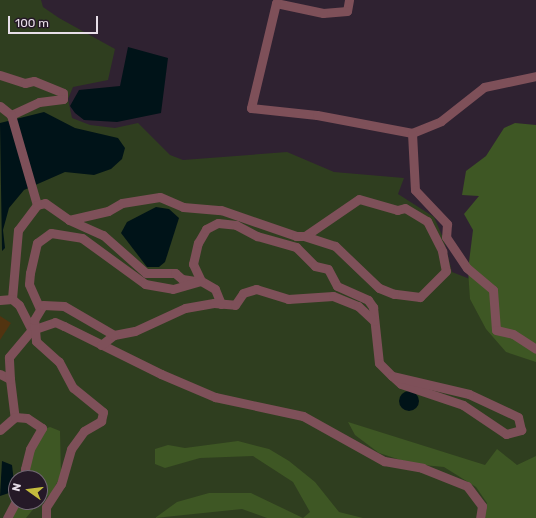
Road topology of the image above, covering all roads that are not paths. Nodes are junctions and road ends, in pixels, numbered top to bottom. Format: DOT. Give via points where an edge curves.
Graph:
graph roads {
  1 [pos="349,0"];
  2 [pos="0,75"];
  3 [pos="536,76"];
  4 [pos="0,106"];
  5 [pos="11,115"];
  6 [pos="412,133"];
  7 [pos="36,200"];
  8 [pos="69,220"];
  9 [pos="305,236"];
  10 [pos="201,281"];
  11 [pos="12,299"];
  12 [pos="0,300"];
  13 [pos="221,304"];
  14 [pos="40,309"];
  15 [pos="374,321"];
  16 [pos="32,330"];
  17 [pos="114,335"];
  18 [pos="101,345"];
  19 [pos="536,348"];
  20 [pos="0,374"];
  21 [pos="392,376"];
  22 [pos="10,379"];
  23 [pos="15,417"];
  24 [pos="0,430"];
  25 [pos="28,470"];
  26 [pos="46,518"];
  27 [pos="480,518"];
  1 -- 6 [label="street" via="347,11 323,13 276,3 251,108 317,115"];
  2 -- 5 [label="street" via="25,83 45,84 63,93 63,99 39,102"];
  3 -- 6 [label="street" via="484,87 441,121"];
  4 -- 5 [label="street"];
  5 -- 7 [label="street"];
  6 -- 19 [label="street" via="415,190 447,224 446,237 464,264 493,290 496,330 513,334"];
  7 -- 8 [label="street" via="45,203"];
  7 -- 11 [label="street" via="18,230"];
  8 -- 9 [label="street" via="108,211 122,203 160,197 183,207 211,208 287,235"];
  8 -- 10 [label="street" via="103,235 146,274 175,273 182,278"];
  9 -- 9 [label="street" via="359,199 397,210 405,208 427,221 442,251 446,271 420,297 394,294 379,288 335,246"];
  10 -- 13 [label="street" via="215,288"];
  10 -- 14 [label="street" via="173,289 145,284 82,238 52,233 36,243 30,274 29,284"];
  10 -- 15 [label="street" via="194,258 206,229 218,223 236,225 258,236 303,250 314,266 328,269 337,286 368,300"];
  11 -- 12 [label="street"];
  11 -- 16 [label="street" via="26,314"];
  13 -- 15 [label="street" via="235,305 243,293 256,289 288,299 333,296 358,306"];
  13 -- 17 [label="street" via="185,308 135,331"];
  14 -- 16 [label="street"];
  14 -- 17 [label="street" via="43,305 73,309"];
  15 -- 21 [label="street" via="379,363"];
  16 -- 18 [label="street" via="55,322"];
  16 -- 22 [label="street" via="9,357"];
  16 -- 26 [label="street" via="36,341 65,369 73,388 104,412 101,421 84,431 70,449 61,484 46,508"];
  17 -- 18 [label="street"];
  18 -- 27 [label="street" via="215,397 303,416 384,461 422,468 467,486 482,506"];
  20 -- 22 [label="street"];
  21 -- 21 [label="street" via="469,394 518,417 523,424 521,430 506,434 463,405 401,384"];
  22 -- 23 [label="street"];
  23 -- 24 [label="street"];
  23 -- 25 [label="street" via="27,418 42,428 30,449"];
}
